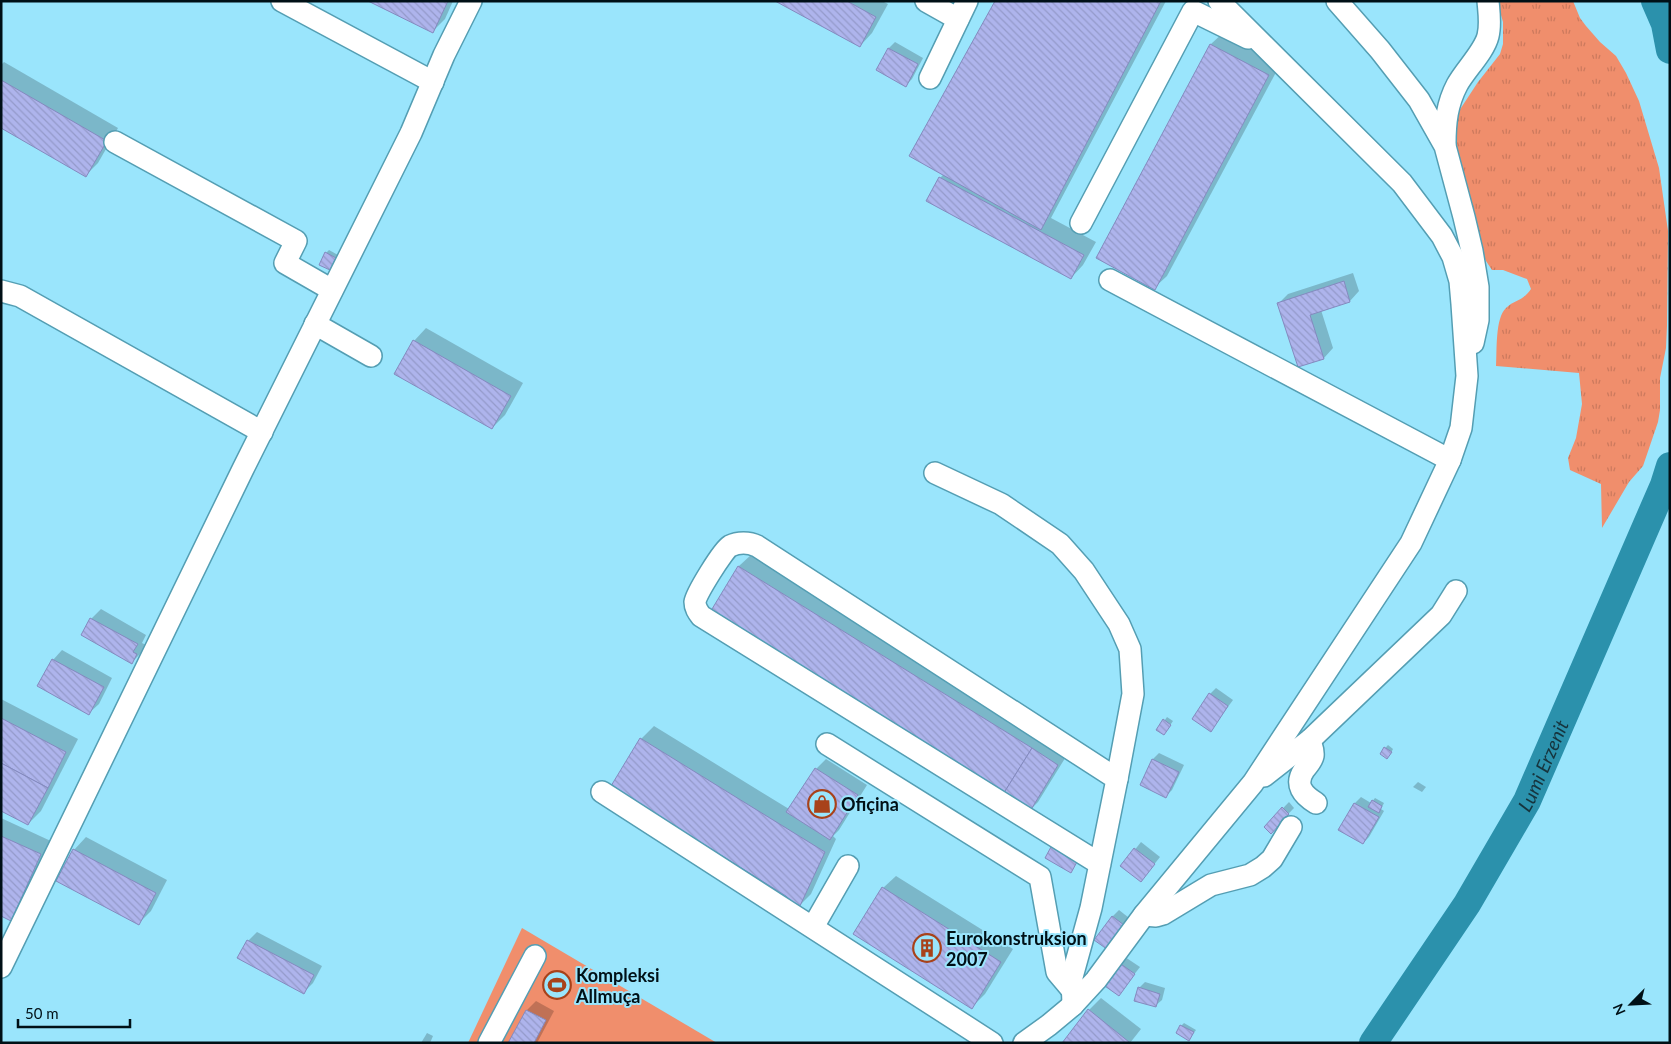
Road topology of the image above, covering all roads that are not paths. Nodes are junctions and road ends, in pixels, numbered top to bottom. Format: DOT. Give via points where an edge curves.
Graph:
graph roads {
  1 [pos="282,1"];
  2 [pos="471,1"];
  3 [pos="926,1"];
  4 [pos="1218,1"];
  5 [pos="1337,1"];
  6 [pos="1488,1"];
  7 [pos="962,10"];
  8 [pos="1264,46"];
  9 [pos="930,78"];
  10 [pos="433,82"];
  11 [pos="115,142"];
  12 [pos="1445,146"];
  13 [pos="1081,223"];
  14 [pos="1110,280"];
  15 [pos="332,290"];
  16 [pos="1,291"];
  17 [pos="315,324"];
  18 [pos="371,356"];
  19 [pos="1467,376"];
  20 [pos="262,432"];
  21 [pos="1450,460"];
  22 [pos="935,472"];
  23 [pos="1456,591"];
  24 [pos="1310,740"];
  25 [pos="827,744"];
  26 [pos="1118,779"];
  27 [pos="1253,783"];
  28 [pos="602,792"];
  29 [pos="1316,803"];
  30 [pos="1291,827"];
  31 [pos="1100,864"];
  32 [pos="848,866"];
  33 [pos="1144,915"];
  34 [pos="812,927"];
  35 [pos="535,956"];
  36 [pos="1,967"];
  37 [pos="1073,998"];
  38 [pos="489,1043"];
  39 [pos="992,1043"];
  40 [pos="1024,1043"];
  1 -- 10 [label="street"];
  2 -- 10 [label="street"];
  3 -- 7 [label="street"];
  4 -- 8 [label="street"];
  5 -- 12 [label="street" via="1419,100"];
  6 -- 12 [label="street" via="1488,38 1449,104"];
  7 -- 9 [label="street"];
  8 -- 13 [label="street" via="1193,11"];
  8 -- 19 [label="street" via="1402,183 1442,236 1460,281"];
  10 -- 15 [label="street"];
  11 -- 15 [label="street" via="296,241 285,263"];
  12 -- 19 [label="street" via="1478,287 1478,320"];
  14 -- 21 [label="street"];
  15 -- 17 [label="street"];
  16 -- 20 [label="street" via="20,296"];
  17 -- 18 [label="street"];
  17 -- 20 [label="street"];
  19 -- 21 [label="street" via="1462,428"];
  20 -- 36 [label="street"];
  21 -- 27 [label="street" via="1411,543"];
  22 -- 26 [label="street" via="1001,504 1060,544 1084,571 1119,624 1130,649 1133,694"];
  23 -- 24 [label="street" via="1441,616"];
  24 -- 27 [label="street"];
  24 -- 29 [label="street" via="1313,758 1300,782 1304,796"];
  25 -- 37 [label="street" via="1040,877 1057,972"];
  26 -- 31 [label="street"];
  26 -- 31 [label="street" via="757,546 750,543 730,546 698,592 696,608 707,621"];
  27 -- 33 [label="street"];
  28 -- 34 [label="street"];
  30 -- 33 [label="street" via="1272,859 1250,875 1212,885 1163,914"];
  31 -- 37 [label="street" via="1092,908 1072,977"];
  32 -- 34 [label="street"];
  33 -- 37 [label="street" via="1096,980"];
  34 -- 39 [label="street"];
  35 -- 38 [label="street"];
  37 -- 40 [label="street" via="1050,1025"];
}
